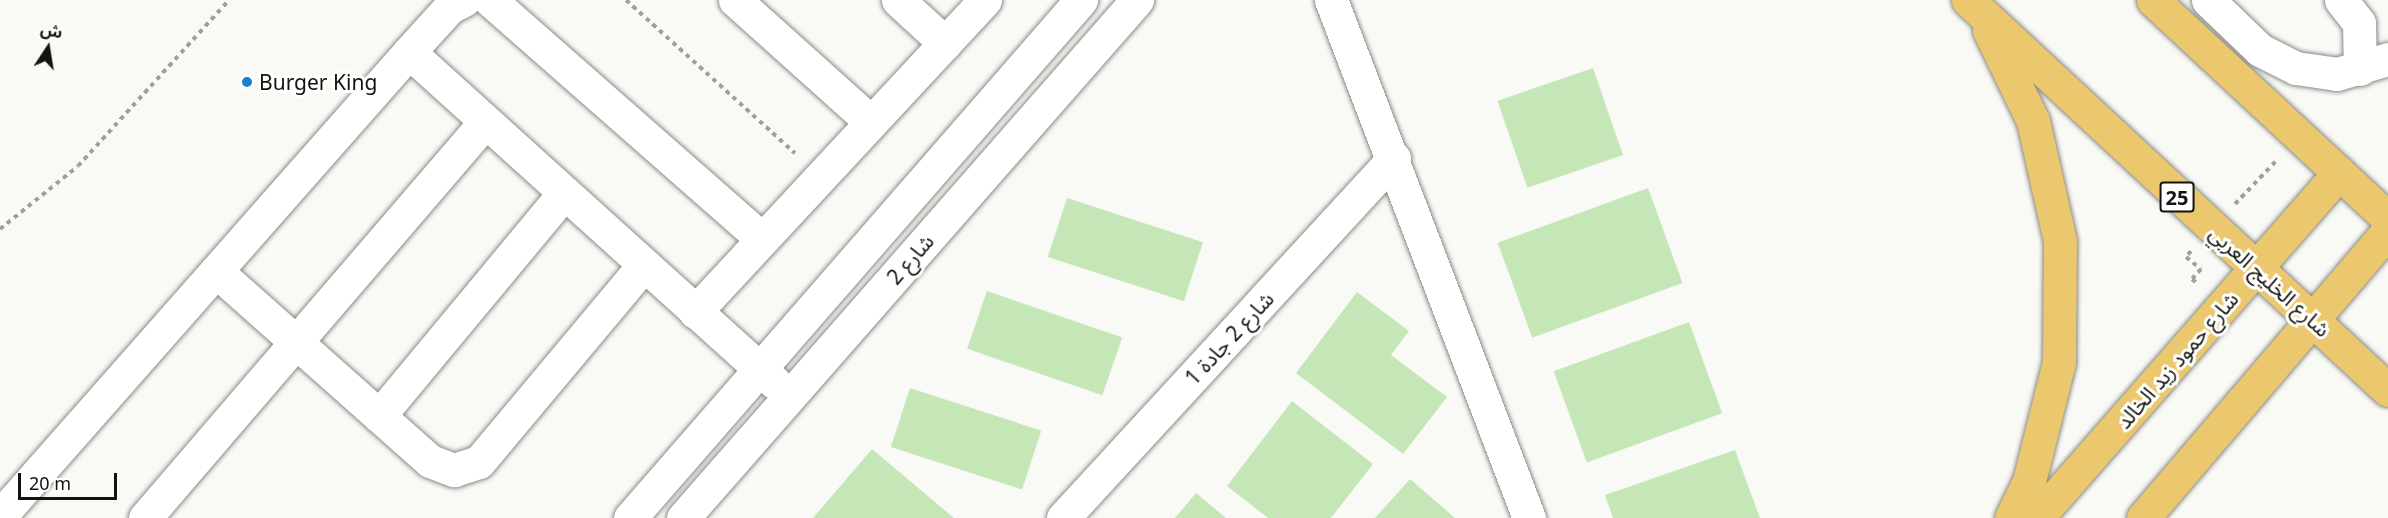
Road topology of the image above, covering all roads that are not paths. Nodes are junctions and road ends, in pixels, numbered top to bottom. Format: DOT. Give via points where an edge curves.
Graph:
graph roads {
  1 [pos="464,0"];
  2 [pos="490,0"];
  3 [pos="735,0"];
  4 [pos="898,0"];
  5 [pos="985,0"];
  6 [pos="1137,0"];
  7 [pos="1331,0"];
  8 [pos="2153,0"];
  9 [pos="2208,0"];
  10 [pos="2341,0"];
  11 [pos="1071,3"];
  12 [pos="1974,6"];
  13 [pos="945,43"];
  14 [pos="409,52"];
  15 [pos="2374,64"];
  16 [pos="485,122"];
  17 [pos="871,122"];
  18 [pos="1395,158"];
  19 [pos="2339,173"];
  20 [pos="564,193"];
  21 [pos="2388,218"];
  22 [pos="2388,231"];
  23 [pos="762,239"];
  24 [pos="644,265"];
  25 [pos="2255,270"];
  26 [pos="216,271"];
  27 [pos="695,312"];
  28 [pos="2311,318"];
  29 [pos="294,340"];
  30 [pos="759,369"];
  31 [pos="2388,390"];
  32 [pos="790,396"];
  33 [pos="379,416"];
  34 [pos="0,516"];
  35 [pos="145,518"];
  36 [pos="630,518"];
  37 [pos="683,518"];
  38 [pos="1063,518"];
  39 [pos="1529,518"];
  40 [pos="2011,518"];
  41 [pos="2037,518"];
  42 [pos="2143,518"];
  1 -- 14 [label="street" via="450,7"];
  2 -- 23 [label="street"];
  3 -- 17 [label="street"];
  4 -- 13 [label="street"];
  5 -- 13 [label="street"];
  6 -- 32 [label="street, شارع 2"];
  7 -- 18 [label="street"];
  8 -- 19 [label="main road"];
  9 -- 15 [label="street" via="2279,62 2315,73"];
  10 -- 15 [label="street" via="2359,23"];
  11 -- 30 [label="street, شارع 2"];
  12 -- 25 [label="main road, شارع الخليج العربي / 25"];
  12 -- 40 [label="main road" via="2033,121 2060,241 2059,362 2030,480"];
  13 -- 17 [label="street"];
  14 -- 16 [label="street"];
  14 -- 26 [label="street"];
  16 -- 20 [label="street"];
  16 -- 29 [label="street"];
  17 -- 23 [label="street"];
  18 -- 38 [label="street, شارع 2 جادة 1"];
  18 -- 39 [label="street"];
  19 -- 21 [label="main road"];
  19 -- 25 [label="main road, شارع حمود زيد الخالد"];
  20 -- 24 [label="street"];
  20 -- 33 [label="street"];
  22 -- 28 [label="main road"];
  23 -- 27 [label="street"];
  24 -- 27 [label="street"];
  24 -- 33 [label="street" via="479,462 467,468 441,468"];
  25 -- 28 [label="main road, شارع الخليج العربي / 25"];
  25 -- 41 [label="main road, شارع حمود زيد الخالد"];
  26 -- 29 [label="street"];
  26 -- 34 [label="street"];
  27 -- 30 [label="street"];
  28 -- 31 [label="main road, شارع الخليج العربي / 25"];
  28 -- 42 [label="main road"];
  29 -- 33 [label="street"];
  29 -- 35 [label="street"];
  30 -- 32 [label="street"];
  30 -- 36 [label="street, شارع 2"];
  32 -- 37 [label="street, شارع 2"];
}
